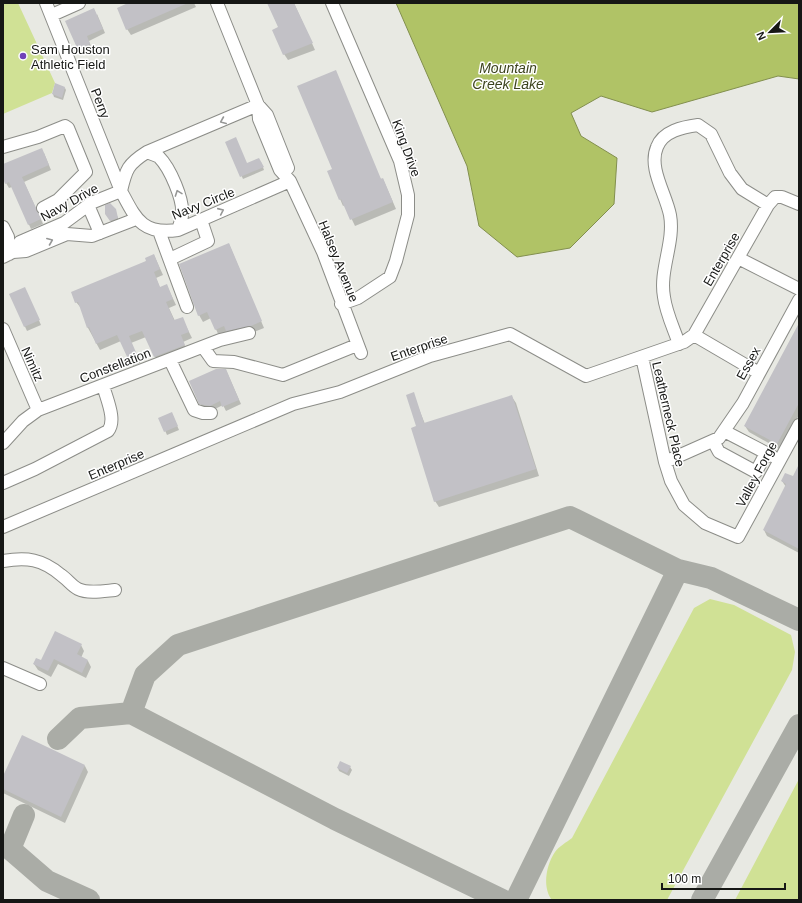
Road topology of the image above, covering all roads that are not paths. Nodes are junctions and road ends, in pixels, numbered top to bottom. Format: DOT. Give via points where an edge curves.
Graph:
graph roads {
  1 [pos="46,3"];
  2 [pos="79,3"];
  3 [pos="217,3"];
  4 [pos="332,3"];
  5 [pos="52,15"];
  6 [pos="258,105"];
  7 [pos="3,147"];
  8 [pos="147,152"];
  9 [pos="290,181"];
  10 [pos="121,191"];
  11 [pos="771,201"];
  12 [pos="799,204"];
  13 [pos="88,205"];
  14 [pos="43,208"];
  15 [pos="136,219"];
  16 [pos="201,220"];
  17 [pos="3,227"];
  18 [pos="178,230"];
  19 [pos="159,232"];
  20 [pos="100,233"];
  21 [pos="8,254"];
  22 [pos="738,258"];
  23 [pos="170,259"];
  24 [pos="799,289"];
  25 [pos="799,300"];
  26 [pos="341,304"];
  27 [pos="187,307"];
  28 [pos="3,329"];
  29 [pos="249,333"];
  30 [pos="694,335"];
  31 [pos="679,344"];
  32 [pos="203,347"];
  33 [pos="642,357"];
  34 [pos="170,360"];
  35 [pos="759,373"];
  36 [pos="103,385"];
  37 [pos="38,410"];
  38 [pos="211,412"];
  39 [pos="799,425"];
  40 [pos="719,436"];
  41 [pos="3,443"];
  42 [pos="766,453"];
  43 [pos="780,460"];
  44 [pos="664,462"];
  45 [pos="3,483"];
  46 [pos="3,527"];
  47 [pos="738,537"];
  48 [pos="3,561"];
  49 [pos="115,590"];
  50 [pos="3,668"];
  51 [pos="40,684"];
  1 -- 5 [label="lane, Perry"];
  2 -- 5 [label="lane"];
  3 -- 6 [label="lane, Halsey Avenue"];
  4 -- 26 [label="lane, King Drive" via="400,161 408,195 408,215 390,277 358,298"];
  5 -- 10 [label="lane, Perry"];
  6 -- 8 [label="lane, one-way"];
  6 -- 9 [label="lane, Halsey Avenue" via="259,119 274,143 280,170"];
  7 -- 14 [label="lane" via="32,140 65,126 68,128 86,172 58,200"];
  8 -- 10 [label="lane" via="132,162"];
  18 -- 8 [label="lane, one-way" via="183,214 173,180 166,165 158,156"];
  16 -- 9 [label="lane, Navy Circle, one-way"];
  9 -- 26 [label="lane, Halsey Avenue" via="322,252"];
  10 -- 13 [label="lane, Navy Drive"];
  10 -- 15 [label="lane, Navy Circle"];
  11 -- 12 [label="lane" via="782,197"];
  11 -- 22 [label="lane, Enterprise"];
  11 -- 31 [label="lane" via="742,189 730,173 711,134 698,125 679,128 657,146 654,164 670,216 664,297"];
  13 -- 20 [label="lane"];
  13 -- 21 [label="lane, Navy Drive" via="64,223 20,242"];
  15 -- 19 [label="lane, Navy Circle" via="150,230"];
  15 -- 20 [label="lane, Navy Drive"];
  16 -- 18 [label="lane, Navy Circle"];
  16 -- 23 [label="lane" via="208,242"];
  17 -- 21 [label="lane" via="8,237"];
  18 -- 19 [label="lane, Navy Circle"];
  19 -- 23 [label="lane"];
  21 -- 20 [label="lane, Navy Drive, one-way" via="26,251 67,234 92,236"];
  22 -- 24 [label="lane"];
  22 -- 30 [label="lane, Enterprise"];
  23 -- 27 [label="lane"];
  25 -- 35 [label="lane, Essex"];
  26 -- 32 [label="lane, Halsey Avenue" via="359,349 283,375 234,362 213,361"];
  28 -- 37 [label="lane, Nimitz"];
  29 -- 32 [label="lane, Constellation"];
  30 -- 31 [label="lane, Enterprise"];
  30 -- 35 [label="lane"];
  31 -- 33 [label="lane, Enterprise"];
  32 -- 34 [label="lane, Constellation"];
  33 -- 44 [label="lane, Leatherneck Place"];
  33 -- 46 [label="lane, Enterprise" via="586,376 510,334 430,356 340,392 293,404"];
  34 -- 36 [label="lane, Constellation"];
  34 -- 38 [label="lane" via="194,410 203,414"];
  35 -- 40 [label="lane, Essex" via="743,402"];
  36 -- 37 [label="lane, Constellation"];
  36 -- 45 [label="lane" via="111,414 112,425 108,431"];
  37 -- 41 [label="lane, Constellation" via="23,421"];
  39 -- 43 [label="lane, Valley Forge"];
  40 -- 42 [label="lane"];
  40 -- 42 [label="lane" via="719,452 756,472"];
  40 -- 44 [label="lane"];
  42 -- 43 [label="lane"];
  43 -- 47 [label="lane, Valley Forge"];
  44 -- 47 [label="lane, Leatherneck Place" via="684,504 705,523"];
  48 -- 49 [label="lane" via="29,558 61,574 78,589 98,592"];
  50 -- 51 [label="lane"];
}
